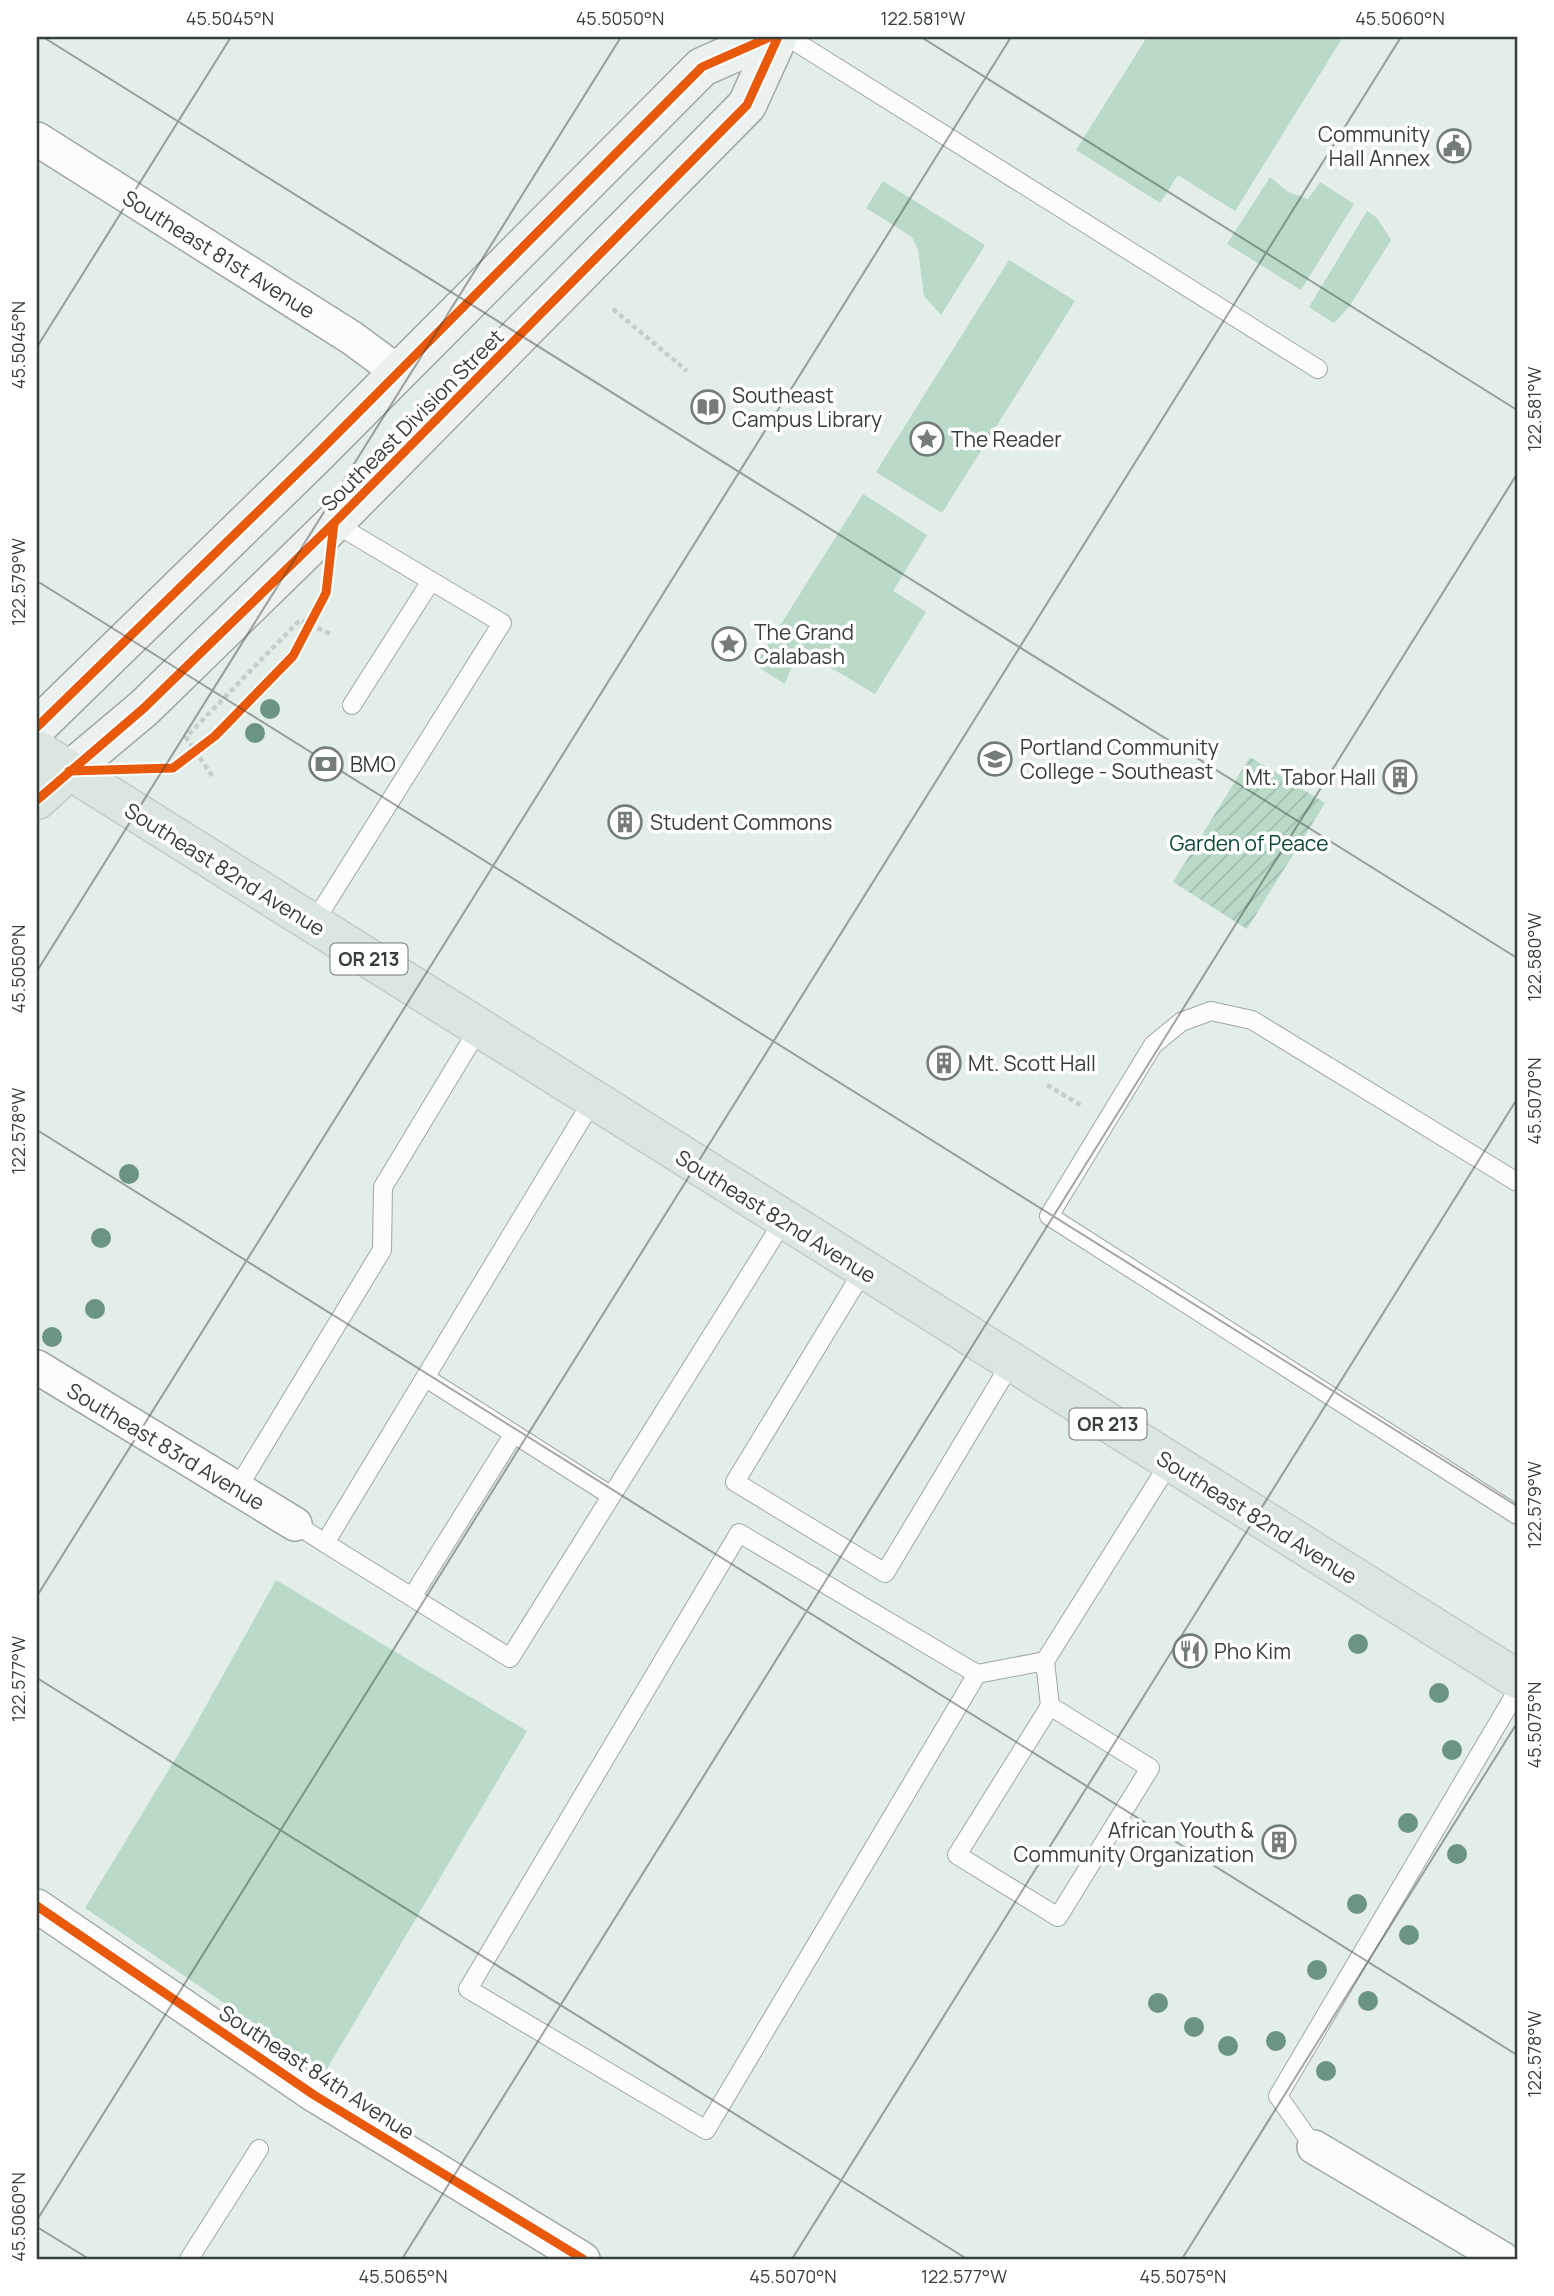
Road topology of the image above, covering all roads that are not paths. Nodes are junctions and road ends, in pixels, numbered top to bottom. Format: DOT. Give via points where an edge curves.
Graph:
graph roads {
  1 [pos="770,37"];
  2 [pos="778,37"];
  3 [pos="788,37"];
  4 [pos="37,139"];
  5 [pos="1318,369"];
  6 [pos="398,372"];
  7 [pos="334,523"];
  8 [pos="431,581"];
  9 [pos="352,705"];
  10 [pos="37,727"];
  11 [pos="37,750"];
  12 [pos="69,771"];
  13 [pos="37,800"];
  14 [pos="313,924"];
  15 [pos="479,1028"];
  16 [pos="593,1100"];
  17 [pos="1517,1182"];
  18 [pos="784,1220"];
  19 [pos="863,1271"];
  20 [pos="1011,1363"];
  21 [pos="37,1367"];
  22 [pos="426,1378"];
  23 [pos="513,1435"];
  24 [pos="1170,1462"];
  25 [pos="237,1489"];
  26 [pos="610,1495"];
  27 [pos="1517,1515"];
  28 [pos="295,1524"];
  29 [pos="325,1543"];
  30 [pos="412,1597"];
  31 [pos="1045,1661"];
  32 [pos="976,1674"];
  33 [pos="1517,1679"];
  34 [pos="1517,1691"];
  35 [pos="1050,1706"];
  36 [pos="37,1906"];
  37 [pos="1314,2147"];
  38 [pos="259,2149"];
  39 [pos="189,2259"];
  40 [pos="583,2259"];
  41 [pos="1503,2259"];
  1 -- 6 [label="main road, Southeast Division Street" via="702,67"];
  2 -- 7 [label="main road, Southeast Division Street" via="747,105"];
  3 -- 5 [label="lane"];
  4 -- 6 [label="street, Southeast 81st Avenue" via="352,338"];
  6 -- 10 [label="main road, Southeast Division Street"];
  7 -- 8 [label="lane"];
  7 -- 12 [label="main road, Southeast Division Street" via="144,708"];
  8 -- 9 [label="lane"];
  8 -- 14 [label="lane" via="502,623"];
  11 -- 12 [label="main road, Southeast 82nd Avenue / OR 213"];
  12 -- 13 [label="main road, Southeast Division Street"];
  12 -- 14 [label="main road, Southeast 82nd Avenue / OR 213"];
  14 -- 15 [label="main road, Southeast 82nd Avenue / OR 213"];
  15 -- 16 [label="main road, Southeast 82nd Avenue / OR 213"];
  15 -- 25 [label="lane" via="383,1187 382,1250"];
  16 -- 18 [label="main road, Southeast 82nd Avenue / OR 213"];
  16 -- 22 [label="lane"];
  17 -- 27 [label="lane" via="1252,1020 1211,1012 1181,1022 1153,1045 1049,1216"];
  18 -- 19 [label="main road, Southeast 82nd Avenue / OR 213"];
  18 -- 26 [label="lane"];
  19 -- 20 [label="main road, Southeast 82nd Avenue / OR 213"];
  19 -- 20 [label="lane" via="735,1482 885,1573"];
  20 -- 24 [label="main road, Southeast 82nd Avenue / OR 213"];
  21 -- 25 [label="street, Southeast 83rd Avenue"];
  22 -- 23 [label="lane"];
  22 -- 29 [label="lane"];
  23 -- 26 [label="lane"];
  23 -- 30 [label="lane"];
  24 -- 31 [label="lane"];
  24 -- 33 [label="main road, Southeast 82nd Avenue / OR 213"];
  25 -- 28 [label="street, Southeast 83rd Avenue"];
  26 -- 30 [label="lane" via="510,1658"];
  28 -- 29 [label="lane"];
  29 -- 30 [label="lane"];
  31 -- 32 [label="lane"];
  31 -- 35 [label="lane"];
  32 -- 32 [label="lane" via="706,2130 468,1989 739,1533"];
  34 -- 37 [label="lane" via="1278,2096"];
  35 -- 35 [label="lane" via="1150,1768 1058,1917 957,1855"];
  36 -- 40 [label="street, Southeast 84th Avenue" via="314,2095"];
  37 -- 41 [label="street"];
  38 -- 39 [label="lane"];
}
